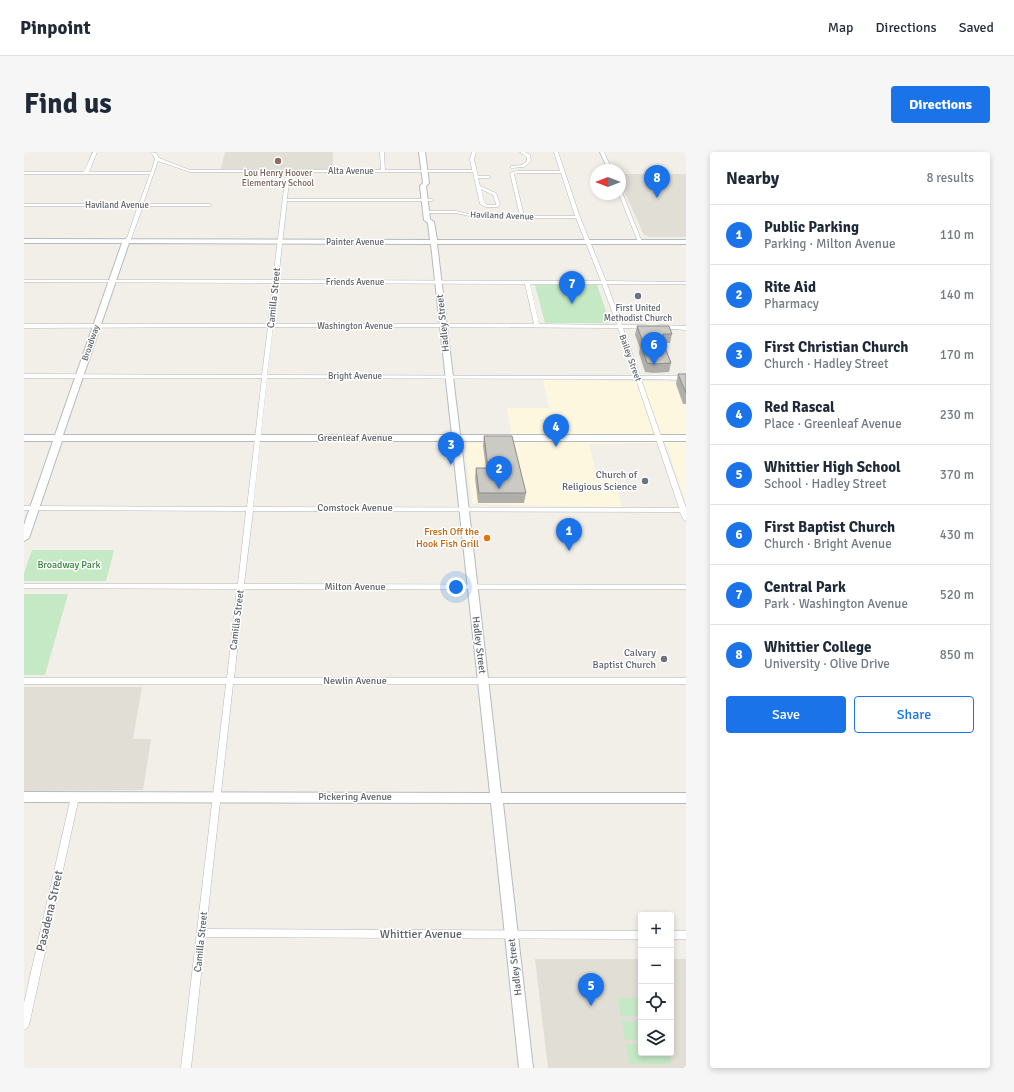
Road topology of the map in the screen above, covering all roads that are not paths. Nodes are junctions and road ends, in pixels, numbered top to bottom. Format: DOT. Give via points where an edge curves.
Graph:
graph roads {
  1 [pos="95,152"];
  2 [pos="152,152"];
  3 [pos="382,152"];
  4 [pos="422,152"];
  5 [pos="474,152"];
  6 [pos="522,152"];
  7 [pos="556,152"];
  8 [pos="602,152"];
  9 [pos="157,160"];
  10 [pos="607,164"];
  11 [pos="512,167"];
  12 [pos="288,171"];
  13 [pos="383,171"];
  14 [pos="425,171"];
  15 [pos="475,171"];
  16 [pos="563,172"];
  17 [pos="24,173"];
  18 [pos="86,173"];
  19 [pos="152,173"];
  20 [pos="477,177"];
  21 [pos="489,177"];
  22 [pos="480,187"];
  23 [pos="431,193"];
  24 [pos="285,200"];
  25 [pos="428,200"];
  26 [pos="623,200"];
  27 [pos="141,204"];
  28 [pos="24,205"];
  29 [pos="210,205"];
  30 [pos="430,212"];
  31 [pos="522,217"];
  32 [pos="578,217"];
  33 [pos="24,241"];
  34 [pos="126,241"];
  35 [pos="280,242"];
  36 [pos="433,242"];
  37 [pos="589,242"];
  38 [pos="640,242"];
  39 [pos="686,242"];
  40 [pos="24,282"];
  41 [pos="112,282"];
  42 [pos="276,282"];
  43 [pos="439,282"];
  44 [pos="604,282"];
  45 [pos="527,283"];
  46 [pos="686,283"];
  47 [pos="443,325"];
  48 [pos="24,326"];
  49 [pos="97,326"];
  50 [pos="271,326"];
  51 [pos="537,326"];
  52 [pos="619,327"];
  53 [pos="686,328"];
  54 [pos="24,376"];
  55 [pos="80,376"];
  56 [pos="265,376"];
  57 [pos="449,376"];
  58 [pos="637,378"];
  59 [pos="686,378"];
  60 [pos="24,438"];
  61 [pos="59,438"];
  62 [pos="258,438"];
  63 [pos="456,438"];
  64 [pos="659,438"];
  65 [pos="686,438"];
  66 [pos="24,508"];
  67 [pos="34,508"];
  68 [pos="250,508"];
  69 [pos="464,509"];
  70 [pos="684,510"];
  71 [pos="686,519"];
  72 [pos="24,538"];
  73 [pos="24,586"];
  74 [pos="241,587"];
  75 [pos="472,587"];
  76 [pos="686,587"];
  77 [pos="24,681"];
  78 [pos="230,681"];
  79 [pos="484,681"];
  80 [pos="686,681"];
  81 [pos="75,796"];
  82 [pos="24,797"];
  83 [pos="217,797"];
  84 [pos="496,798"];
  85 [pos="686,798"];
  86 [pos="202,932"];
  87 [pos="511,935"];
  88 [pos="638,935"];
  89 [pos="674,935"];
  90 [pos="686,935"];
  91 [pos="24,1025"];
  92 [pos="186,1068"];
  93 [pos="526,1068"];
  1 -- 18 [label="street"];
  2 -- 9 [label="street"];
  3 -- 13 [label="street"];
  4 -- 14 [label="street, Hadley Street"];
  5 -- 15 [label="street" via="472,159"];
  6 -- 11 [label="street" via="529,156 529,161 523,166"];
  7 -- 16 [label="street, Bailey Street"];
  8 -- 10 [label="street"];
  9 -- 12 [label="street, Alta Avenue" via="190,171"];
  9 -- 19 [label="street, Broadway"];
  12 -- 13 [label="street, Alta Avenue"];
  12 -- 24 [label="street, Camilla Street"];
  13 -- 14 [label="street, Alta Avenue"];
  14 -- 15 [label="street, Alta Avenue"];
  14 -- 25 [label="street, Hadley Street" via="428,184 423,186"];
  15 -- 20 [label="street"];
  16 -- 31 [label="street" via="512,173"];
  16 -- 32 [label="street, Bailey Street"];
  17 -- 18 [label="street"];
  18 -- 19 [label="street"];
  19 -- 27 [label="street, Broadway"];
  20 -- 21 [label="street"];
  20 -- 22 [label="street"];
  22 -- 22 [label="street" via="484,205 496,206 498,204 495,194"];
  23 -- 25 [label="street, Hadley Street"];
  24 -- 25 [label="street"];
  24 -- 35 [label="street, Camilla Street"];
  25 -- 30 [label="street, Hadley Street"];
  26 -- 38 [label="street"];
  27 -- 28 [label="street, Haviland Avenue"];
  27 -- 29 [label="street, Haviland Avenue"];
  27 -- 34 [label="street, Broadway" via="129,239"];
  30 -- 31 [label="street, Haviland Avenue" via="456,212 478,217"];
  30 -- 36 [label="street, Hadley Street" via="434,220 430,222"];
  31 -- 32 [label="street, Haviland Avenue"];
  32 -- 37 [label="street, Bailey Street"];
  33 -- 34 [label="street, Painter Avenue"];
  34 -- 35 [label="street, Painter Avenue"];
  34 -- 41 [label="street, Broadway"];
  35 -- 36 [label="street, Painter Avenue"];
  35 -- 42 [label="street, Camilla Street"];
  36 -- 37 [label="street, Painter Avenue"];
  36 -- 43 [label="street, Hadley Street"];
  37 -- 38 [label="street, Painter Avenue"];
  37 -- 44 [label="street, Bailey Street"];
  38 -- 39 [label="street, Painter Avenue"];
  40 -- 41 [label="street, Friends Avenue"];
  41 -- 42 [label="street, Friends Avenue"];
  41 -- 49 [label="street, Broadway"];
  42 -- 43 [label="street, Friends Avenue"];
  42 -- 50 [label="street, Camilla Street"];
  43 -- 45 [label="street, Friends Avenue"];
  43 -- 47 [label="street, Hadley Street"];
  44 -- 45 [label="street, Friends Avenue"];
  44 -- 46 [label="street, Friends Avenue"];
  44 -- 52 [label="street, Bailey Street"];
  45 -- 51 [label="street"];
  47 -- 50 [label="street, Washington Avenue"];
  47 -- 51 [label="street, Washington Avenue"];
  47 -- 57 [label="street, Hadley Street"];
  48 -- 49 [label="street, Washington Avenue"];
  49 -- 50 [label="street, Washington Avenue"];
  49 -- 55 [label="street, Broadway"];
  50 -- 56 [label="street, Camilla Street"];
  51 -- 52 [label="street, Washington Avenue"];
  52 -- 53 [label="street, Washington Avenue"];
  52 -- 58 [label="street, Bailey Street"];
  54 -- 55 [label="street, Bright Avenue"];
  55 -- 56 [label="street, Bright Avenue"];
  55 -- 61 [label="street, Broadway"];
  56 -- 57 [label="street, Bright Avenue"];
  56 -- 62 [label="street, Camilla Street"];
  57 -- 58 [label="street, Bright Avenue"];
  57 -- 63 [label="street, Hadley Street"];
  58 -- 59 [label="street, Bright Avenue"];
  58 -- 64 [label="street, Bailey Street"];
  60 -- 61 [label="street, Greenleaf Avenue"];
  61 -- 62 [label="street, Greenleaf Avenue"];
  61 -- 67 [label="street, Broadway"];
  62 -- 63 [label="street, Greenleaf Avenue"];
  62 -- 68 [label="street, Camilla Street"];
  63 -- 64 [label="street, Greenleaf Avenue"];
  63 -- 69 [label="street, Hadley Street"];
  64 -- 65 [label="street, Greenleaf Avenue"];
  64 -- 70 [label="street, Bailey Street"];
  66 -- 67 [label="street, Comstock Avenue"];
  67 -- 68 [label="street, Comstock Avenue"];
  67 -- 72 [label="street, Broadway"];
  68 -- 69 [label="street, Comstock Avenue"];
  68 -- 74 [label="street, Camilla Street"];
  69 -- 70 [label="street, Comstock Avenue"];
  69 -- 75 [label="street, Hadley Street"];
  70 -- 71 [label="street, Bailey Street"];
  73 -- 74 [label="street, Milton Avenue"];
  74 -- 75 [label="street, Milton Avenue"];
  74 -- 78 [label="street, Camilla Street"];
  75 -- 76 [label="street, Milton Avenue"];
  75 -- 79 [label="street, Hadley Street"];
  77 -- 78 [label="street, Newlin Avenue"];
  78 -- 79 [label="street, Newlin Avenue"];
  78 -- 83 [label="street, Camilla Street"];
  79 -- 80 [label="street, Newlin Avenue"];
  79 -- 84 [label="street, Hadley Street"];
  81 -- 82 [label="street, Pickering Avenue"];
  81 -- 83 [label="street, Pickering Avenue"];
  81 -- 91 [label="street, Pasadena Street"];
  83 -- 84 [label="street, Pickering Avenue"];
  83 -- 86 [label="street, Camilla Street"];
  84 -- 85 [label="street, Pickering Avenue"];
  84 -- 87 [label="street, Hadley Street"];
  86 -- 87 [label="street, Whittier Avenue"];
  86 -- 92 [label="street, Camilla Street"];
  87 -- 88 [label="street, Whittier Avenue"];
  87 -- 93 [label="street, Hadley Street"];
  89 -- 90 [label="street"];
}
